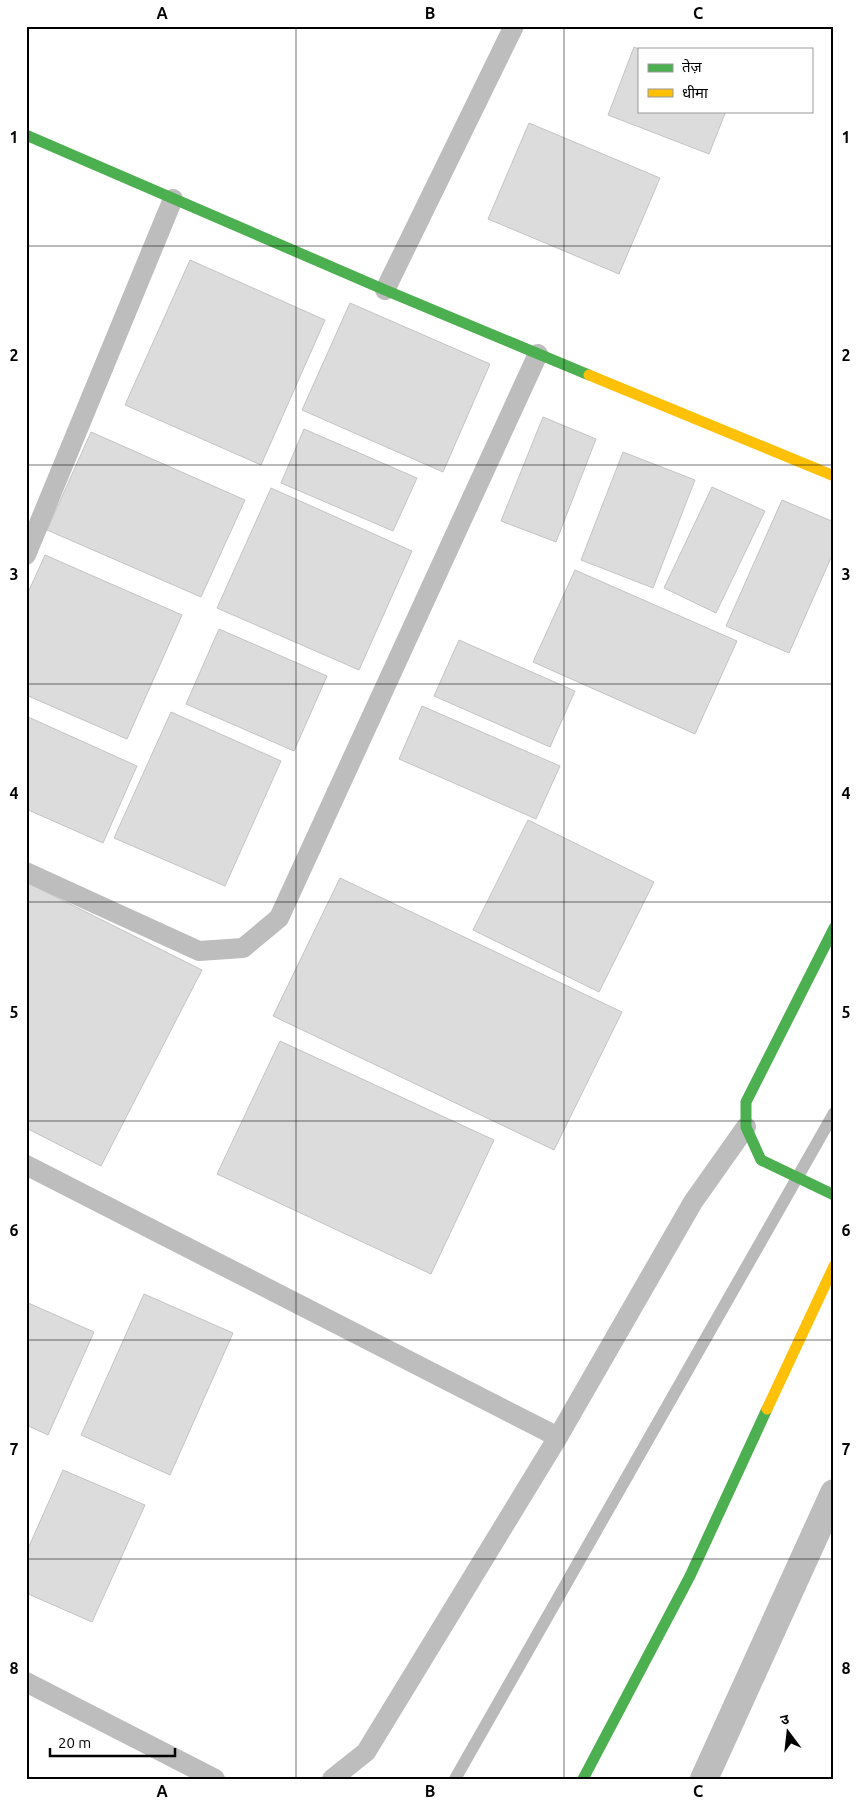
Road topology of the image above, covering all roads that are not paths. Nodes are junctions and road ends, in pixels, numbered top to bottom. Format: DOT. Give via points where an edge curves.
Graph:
graph roads {
  1 [pos="514,26"];
  2 [pos="26,135"];
  3 [pos="173,199"];
  4 [pos="385,290"];
  5 [pos="538,354"];
  6 [pos="834,476"];
  7 [pos="26,555"];
  8 [pos="26,872"];
  9 [pos="834,928"];
  10 [pos="746,1127"];
  11 [pos="26,1165"];
  12 [pos="831,1194"];
  13 [pos="834,1266"];
  14 [pos="558,1438"];
  15 [pos="834,1493"];
  16 [pos="26,1682"];
  17 [pos="215,1779"];
  18 [pos="332,1779"];
  19 [pos="583,1779"];
  20 [pos="704,1779"];
  1 -- 4 [label="lane"];
  2 -- 3 [label="street"];
  3 -- 4 [label="street"];
  3 -- 7 [label="lane"];
  4 -- 5 [label="street"];
  5 -- 6 [label="street"];
  5 -- 8 [label="lane" via="279,918 243,948 199,951"];
  9 -- 10 [label="street" via="746,1102"];
  10 -- 12 [label="street" via="761,1160"];
  10 -- 14 [label="lane" via="693,1202"];
  11 -- 14 [label="lane"];
  13 -- 19 [label="street" via="690,1576"];
  14 -- 18 [label="lane" via="366,1752"];
  15 -- 20 [label="street"];
  16 -- 17 [label="lane"];
}
